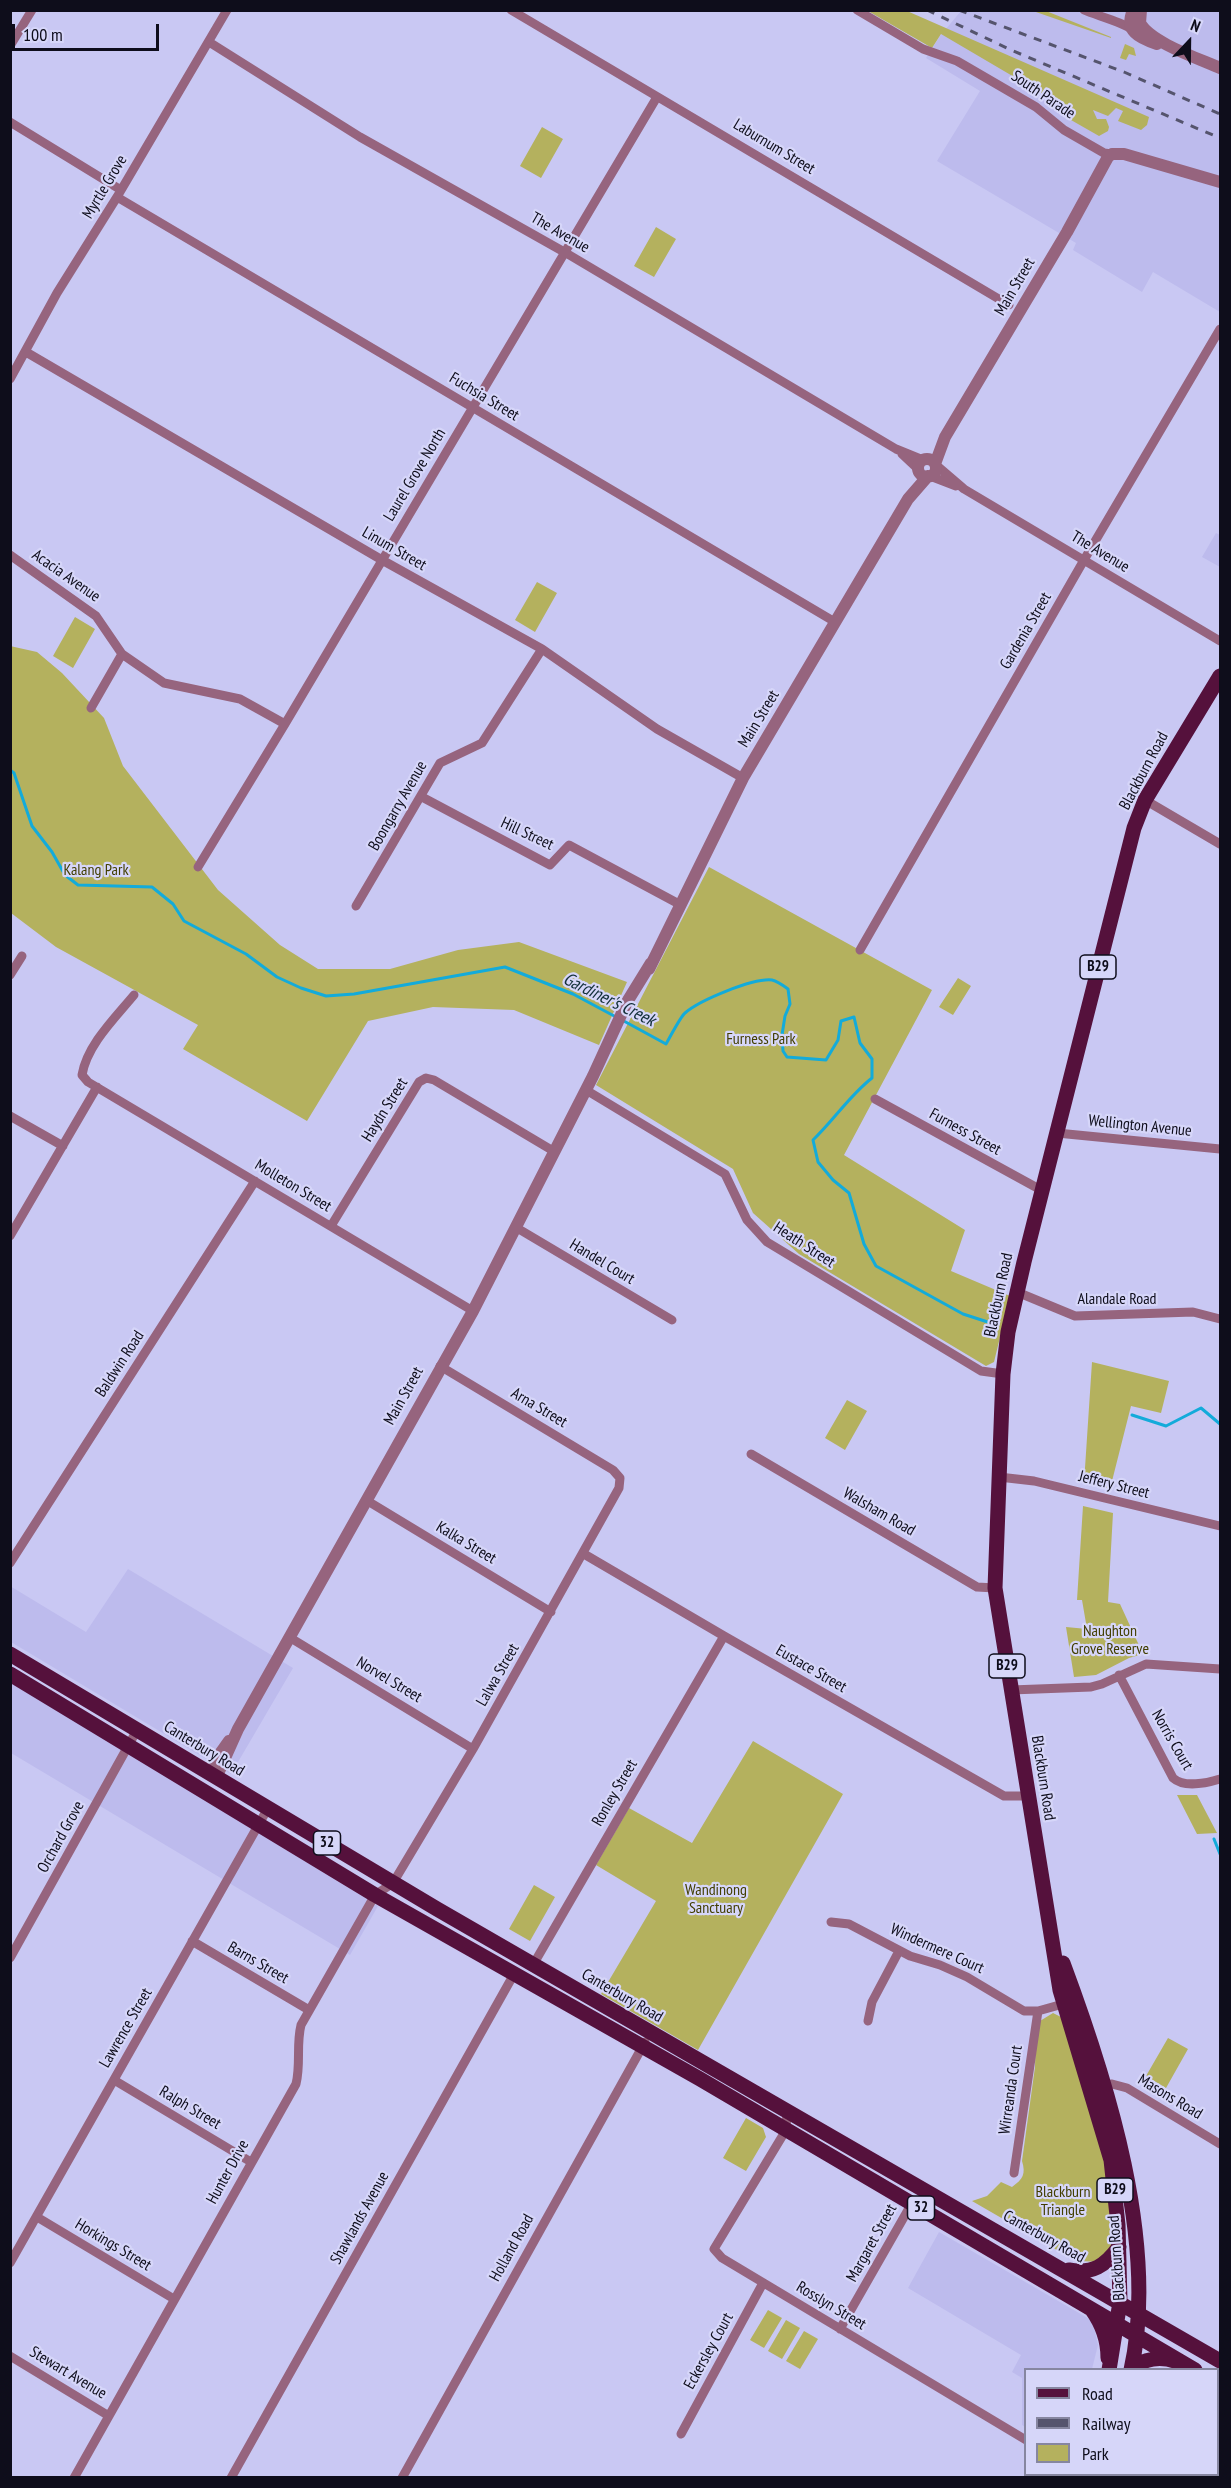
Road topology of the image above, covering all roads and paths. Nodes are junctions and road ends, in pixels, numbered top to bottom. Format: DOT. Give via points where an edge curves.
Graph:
graph roads {
  1 [pos="32,10"];
  2 [pos="227,10"];
  3 [pos="511,10"];
  4 [pos="857,10"];
  5 [pos="1084,10"];
  6 [pos="1133,18"];
  7 [pos="209,42"];
  8 [pos="10,46"];
  9 [pos="1221,68"];
  10 [pos="657,97"];
  11 [pos="10,122"];
  12 [pos="1112,154"];
  13 [pos="1221,182"];
  14 [pos="119,194"];
  15 [pos="566,253"];
  16 [pos="1009,305"];
  17 [pos="1020,312"];
  18 [pos="1221,329"];
  19 [pos="26,352"];
  20 [pos="10,379"];
  21 [pos="472,408"];
  22 [pos="927,467"];
  23 [pos="10,555"];
  24 [pos="382,560"];
  25 [pos="1084,560"];
  26 [pos="835,622"];
  27 [pos="1221,641"];
  28 [pos="542,649"];
  29 [pos="122,654"];
  30 [pos="1221,668"];
  31 [pos="1216,682"];
  32 [pos="91,708"];
  33 [pos="285,724"];
  34 [pos="743,778"];
  35 [pos="422,796"];
  36 [pos="1145,800"];
  37 [pos="1221,844"];
  38 [pos="198,867"];
  39 [pos="679,904"];
  40 [pos="356,906"];
  41 [pos="860,950"];
  42 [pos="22,956"];
  43 [pos="10,975"];
  44 [pos="134,995"];
  45 [pos="97,1087"];
  46 [pos="586,1090"];
  47 [pos="875,1099"];
  48 [pos="10,1116"];
  49 [pos="1057,1132"];
  50 [pos="63,1146"];
  51 [pos="1221,1149"];
  52 [pos="555,1152"];
  53 [pos="255,1180"];
  54 [pos="1041,1190"];
  55 [pos="331,1226"];
  56 [pos="517,1228"];
  57 [pos="10,1236"];
  58 [pos="1017,1292"];
  59 [pos="473,1311"];
  60 [pos="1221,1319"];
  61 [pos="672,1320"];
  62 [pos="440,1366"];
  63 [pos="1003,1374"];
  64 [pos="751,1454"];
  65 [pos="999,1477"];
  66 [pos="620,1478"];
  67 [pos="366,1500"];
  68 [pos="1221,1526"];
  69 [pos="584,1554"];
  70 [pos="10,1563"];
  71 [pos="994,1588"];
  72 [pos="551,1612"];
  73 [pos="724,1636"];
  74 [pos="289,1637"];
  75 [pos="10,1654"];
  76 [pos="1221,1670"];
  77 [pos="1119,1675"];
  78 [pos="12,1679"];
  79 [pos="1011,1689"];
  80 [pos="137,1730"];
  81 [pos="128,1745"];
  82 [pos="473,1749"];
  83 [pos="212,1775"];
  84 [pos="1221,1779"];
  85 [pos="204,1790"];
  86 [pos="1028,1796"];
  87 [pos="268,1808"];
  88 [pos="259,1824"];
  89 [pos="393,1883"];
  90 [pos="375,1895"];
  91 [pos="831,1922"];
  92 [pos="192,1941"];
  93 [pos="899,1951"];
  94 [pos="10,1958"];
  95 [pos="533,1965"];
  96 [pos="519,1977"];
  97 [pos="1070,2002"];
  98 [pos="309,2010"];
  99 [pos="1038,2011"];
  100 [pos="868,2021"];
  101 [pos="1084,2024"];
  102 [pos="650,2033"];
  103 [pos="642,2046"];
  104 [pos="1079,2054"];
  105 [pos="114,2080"];
  106 [pos="1096,2086"];
  107 [pos="787,2111"];
  108 [pos="781,2126"];
  109 [pos="1221,2144"];
  110 [pos="251,2162"];
  111 [pos="1014,2173"];
  112 [pos="912,2203"];
  113 [pos="37,2217"];
  114 [pos="1119,2247"];
  115 [pos="10,2263"];
  116 [pos="1063,2268"];
  117 [pos="763,2283"];
  118 [pos="174,2299"];
  119 [pos="1120,2302"];
  120 [pos="1088,2305"];
  121 [pos="1139,2313"];
  122 [pos="1118,2325"];
  123 [pos="840,2329"];
  124 [pos="1136,2335"];
  125 [pos="10,2356"];
  126 [pos="1221,2361"];
  127 [pos="1191,2367"];
  128 [pos="1109,2368"];
  129 [pos="1109,2368"];
  130 [pos="1131,2368"];
  131 [pos="109,2416"];
  132 [pos="681,2434"];
  133 [pos="1024,2439"];
  134 [pos="74,2478"];
  135 [pos="231,2478"];
  136 [pos="402,2478"];
  1 -- 8 [label="street"];
  2 -- 7 [label="street, Myrtle Grove"];
  3 -- 10 [label="street, Laburnum Street"];
  4 -- 12 [label="street, South Parade" via="923,49 957,61 1036,107 1072,135"];
  5 -- 6 [label="street" via="1098,16"];
  6 -- 9 [label="street" via="1178,50"];
  7 -- 14 [label="street, Myrtle Grove"];
  7 -- 15 [label="street, The Avenue" via="360,137"];
  10 -- 15 [label="street, Laurel Grove North"];
  10 -- 16 [label="street, Laburnum Street"];
  11 -- 14 [label="street, Fuchsia Street"];
  12 -- 13 [label="street, South Parade"];
  12 -- 17 [label="street, Main Street"];
  14 -- 19 [label="street, Myrtle Grove" via="57,293"];
  14 -- 21 [label="street, Fuchsia Street"];
  15 -- 21 [label="street, Laurel Grove North"];
  15 -- 22 [label="street, The Avenue"];
  16 -- 17 [label="street, Laburnum Street"];
  17 -- 22 [label="street, Main Street"];
  18 -- 25 [label="street, Gardenia Street"];
  19 -- 20 [label="street, Myrtle Grove"];
  19 -- 24 [label="street, Linum Street"];
  21 -- 24 [label="street, Laurel Grove North"];
  21 -- 26 [label="street, Fuchsia Street"];
  22 -- 25 [label="street, The Avenue"];
  22 -- 26 [label="street, Main Street"];
  23 -- 29 [label="street, Acacia Avenue" via="96,616"];
  24 -- 28 [label="street, Linum Street"];
  24 -- 33 [label="street, Laurel Grove North"];
  25 -- 27 [label="street, The Avenue"];
  25 -- 41 [label="street, Gardenia Street"];
  26 -- 34 [label="street, Main Street"];
  28 -- 34 [label="street, Linum Street" via="657,729"];
  28 -- 35 [label="street, Boongarry Avenue" via="482,743 440,763"];
  29 -- 32 [label="street"];
  29 -- 33 [label="street, Acacia Avenue" via="164,683 240,699"];
  30 -- 31 [label="main road, Blackburn Road / B29"];
  31 -- 36 [label="main road, Blackburn Road / B29"];
  33 -- 38 [label="street, Laurel Grove North"];
  34 -- 39 [label="street, Main Street"];
  35 -- 39 [label="street, Hill Street" via="550,865 569,845"];
  35 -- 40 [label="street, Boongarry Avenue"];
  36 -- 37 [label="street"];
  36 -- 49 [label="main road, Blackburn Road / B29" via="1134,828"];
  39 -- 46 [label="street, Main Street"];
  42 -- 43 [label="street"];
  44 -- 45 [label="street" via="101,1035 84,1065 82,1075"];
  45 -- 50 [label="street"];
  45 -- 53 [label="street, Molleton Street"];
  46 -- 52 [label="street, Main Street"];
  46 -- 63 [label="street, Heath Street" via="725,1174 747,1220 767,1242 981,1371"];
  47 -- 54 [label="street, Furness Street"];
  48 -- 50 [label="street"];
  49 -- 51 [label="street, Wellington Avenue"];
  49 -- 54 [label="main road, Blackburn Road / B29"];
  50 -- 57 [label="street"];
  52 -- 55 [label="street, Haydn Street" via="426,1078 419,1082"];
  52 -- 56 [label="street, Main Street"];
  53 -- 55 [label="street, Molleton Street"];
  53 -- 70 [label="street, Baldwin Road"];
  54 -- 58 [label="main road, Blackburn Road / B29"];
  55 -- 59 [label="street, Molleton Street"];
  56 -- 59 [label="street, Main Street"];
  56 -- 61 [label="street, Handel Court"];
  58 -- 60 [label="street, Alandale Road" via="1075,1316 1193,1312"];
  58 -- 63 [label="main road, Blackburn Road / B29"];
  59 -- 62 [label="street, Main Street"];
  62 -- 66 [label="street, Arna Street" via="614,1470"];
  62 -- 67 [label="street, Main Street"];
  63 -- 65 [label="main road, Blackburn Road / B29"];
  64 -- 71 [label="street, Walsham Road" via="977,1587"];
  65 -- 68 [label="street, Jeffery Street" via="1034,1481"];
  65 -- 71 [label="main road, Blackburn Road / B29"];
  66 -- 69 [label="street, Lalwa Street" via="619,1488"];
  67 -- 72 [label="street, Kalka Street"];
  67 -- 74 [label="street, Main Street"];
  69 -- 72 [label="street, Lalwa Street"];
  69 -- 73 [label="street, Eustace Street"];
  71 -- 79 [label="main road, Blackburn Road / B29"];
  72 -- 82 [label="street, Lalwa Street"];
  73 -- 86 [label="street, Eustace Street" via="1004,1796"];
  73 -- 95 [label="street, Ronley Street"];
  74 -- 82 [label="street, Norvel Street"];
  74 -- 83 [label="street, Main Street"];
  75 -- 80 [label="main road, Canterbury Road / 32"];
  76 -- 77 [label="street" via="1146,1664"];
  77 -- 79 [label="street" via="1090,1687"];
  77 -- 84 [label="street, Norris Court" via="1173,1778 1185,1783"];
  78 -- 81 [label="main road, Canterbury Road / 32"];
  79 -- 86 [label="main road, Blackburn Road / B29"];
  80 -- 81 [label="street, Orchard Grove"];
  80 -- 83 [label="main road, Canterbury Road / 32"];
  81 -- 85 [label="main road, Canterbury Road / 32"];
  81 -- 94 [label="street, Orchard Grove"];
  82 -- 89 [label="street, Lalwa Street"];
  83 -- 85 [label="main road"];
  83 -- 87 [label="main road, Canterbury Road / 32"];
  85 -- 88 [label="main road, Canterbury Road / 32"];
  86 -- 97 [label="main road, Blackburn Road / B29" via="1053,1938"];
  87 -- 88 [label="street, Lawrence Street"];
  87 -- 89 [label="main road, Canterbury Road / 32"];
  88 -- 90 [label="main road, Canterbury Road / 32"];
  88 -- 92 [label="street, Lawrence Street"];
  89 -- 90 [label="street, Hunter Drive"];
  89 -- 95 [label="main road, Canterbury Road / 32"];
  90 -- 96 [label="main road, Canterbury Road / 32"];
  90 -- 98 [label="street, Hunter Drive"];
  91 -- 93 [label="street, Windermere Court" via="858,1928"];
  92 -- 98 [label="street, Barns Street"];
  92 -- 105 [label="street, Lawrence Street"];
  93 -- 99 [label="street, Windermere Court" via="967,1977 1024,2011"];
  93 -- 100 [label="street" via="872,2002"];
  95 -- 96 [label="main road"];
  95 -- 102 [label="main road, Canterbury Road / 32"];
  96 -- 103 [label="main road, Canterbury Road / 32"];
  96 -- 135 [label="street, Shawlands Avenue"];
  97 -- 99 [label="street"];
  97 -- 101 [label="main road, Blackburn Road / B29"];
  97 -- 104 [label="main road, Blackburn Road / B29"];
  98 -- 110 [label="street, Hunter Drive" via="297,2038 296,2084"];
  99 -- 111 [label="street, Wirreanda Court"];
  101 -- 104 [label="main road"];
  101 -- 106 [label="main road, Blackburn Road / B29"];
  102 -- 103 [label="street, Holland Road"];
  102 -- 107 [label="main road, Canterbury Road / 32"];
  103 -- 108 [label="main road, Canterbury Road / 32"];
  103 -- 136 [label="street, Holland Road"];
  104 -- 106 [label="main road, Blackburn Road / B29"];
  105 -- 110 [label="street, Ralph Street"];
  105 -- 113 [label="street, Lawrence Street"];
  106 -- 109 [label="street, Masons Road" via="1112,2084 1127,2088"];
  106 -- 114 [label="main road, Blackburn Road / B29" via="1111,2160"];
  106 -- 121 [label="main road, Blackburn Road / B29" via="1121,2148 1129,2187"];
  107 -- 108 [label="street"];
  107 -- 116 [label="main road, Canterbury Road / 32"];
  108 -- 112 [label="main road, Canterbury Road / 32"];
  108 -- 117 [label="street, Rosslyn Street" via="767,2158 714,2249"];
  110 -- 118 [label="street, Hunter Drive"];
  112 -- 120 [label="main road, Canterbury Road / 32"];
  112 -- 123 [label="street, Margaret Street"];
  113 -- 115 [label="street, Lawrence Street"];
  113 -- 118 [label="street, Horkings Street"];
  114 -- 116 [label="main road" via="1097,2269"];
  114 -- 119 [label="main road, Blackburn Road / B29"];
  116 -- 119 [label="main road, Canterbury Road / 32"];
  117 -- 123 [label="street, Rosslyn Street"];
  117 -- 132 [label="street, Eckersley Court"];
  118 -- 131 [label="street, Hunter Drive"];
  119 -- 121 [label="main road, Canterbury Road / 32"];
  119 -- 122 [label="main road, Blackburn Road / B29"];
  120 -- 122 [label="main road, Canterbury Road / 32"];
  120 -- 128 [label="main road" via="1106,2339"];
  121 -- 124 [label="main road, Blackburn Road / B29"];
  121 -- 126 [label="main road, Canterbury Road / 32"];
  122 -- 124 [label="main road, Canterbury Road / 32"];
  122 -- 129 [label="main road, Blackburn Road / B29"];
  123 -- 133 [label="street, Rosslyn Street"];
  124 -- 127 [label="main road, Canterbury Road / 32"];
  124 -- 130 [label="main road, Blackburn Road / B29"];
  125 -- 131 [label="street, Stewart Avenue"];
  127 -- 130 [label="main road" via="1165,2358 1147,2360"];
  131 -- 134 [label="street, Hunter Drive"];
}
